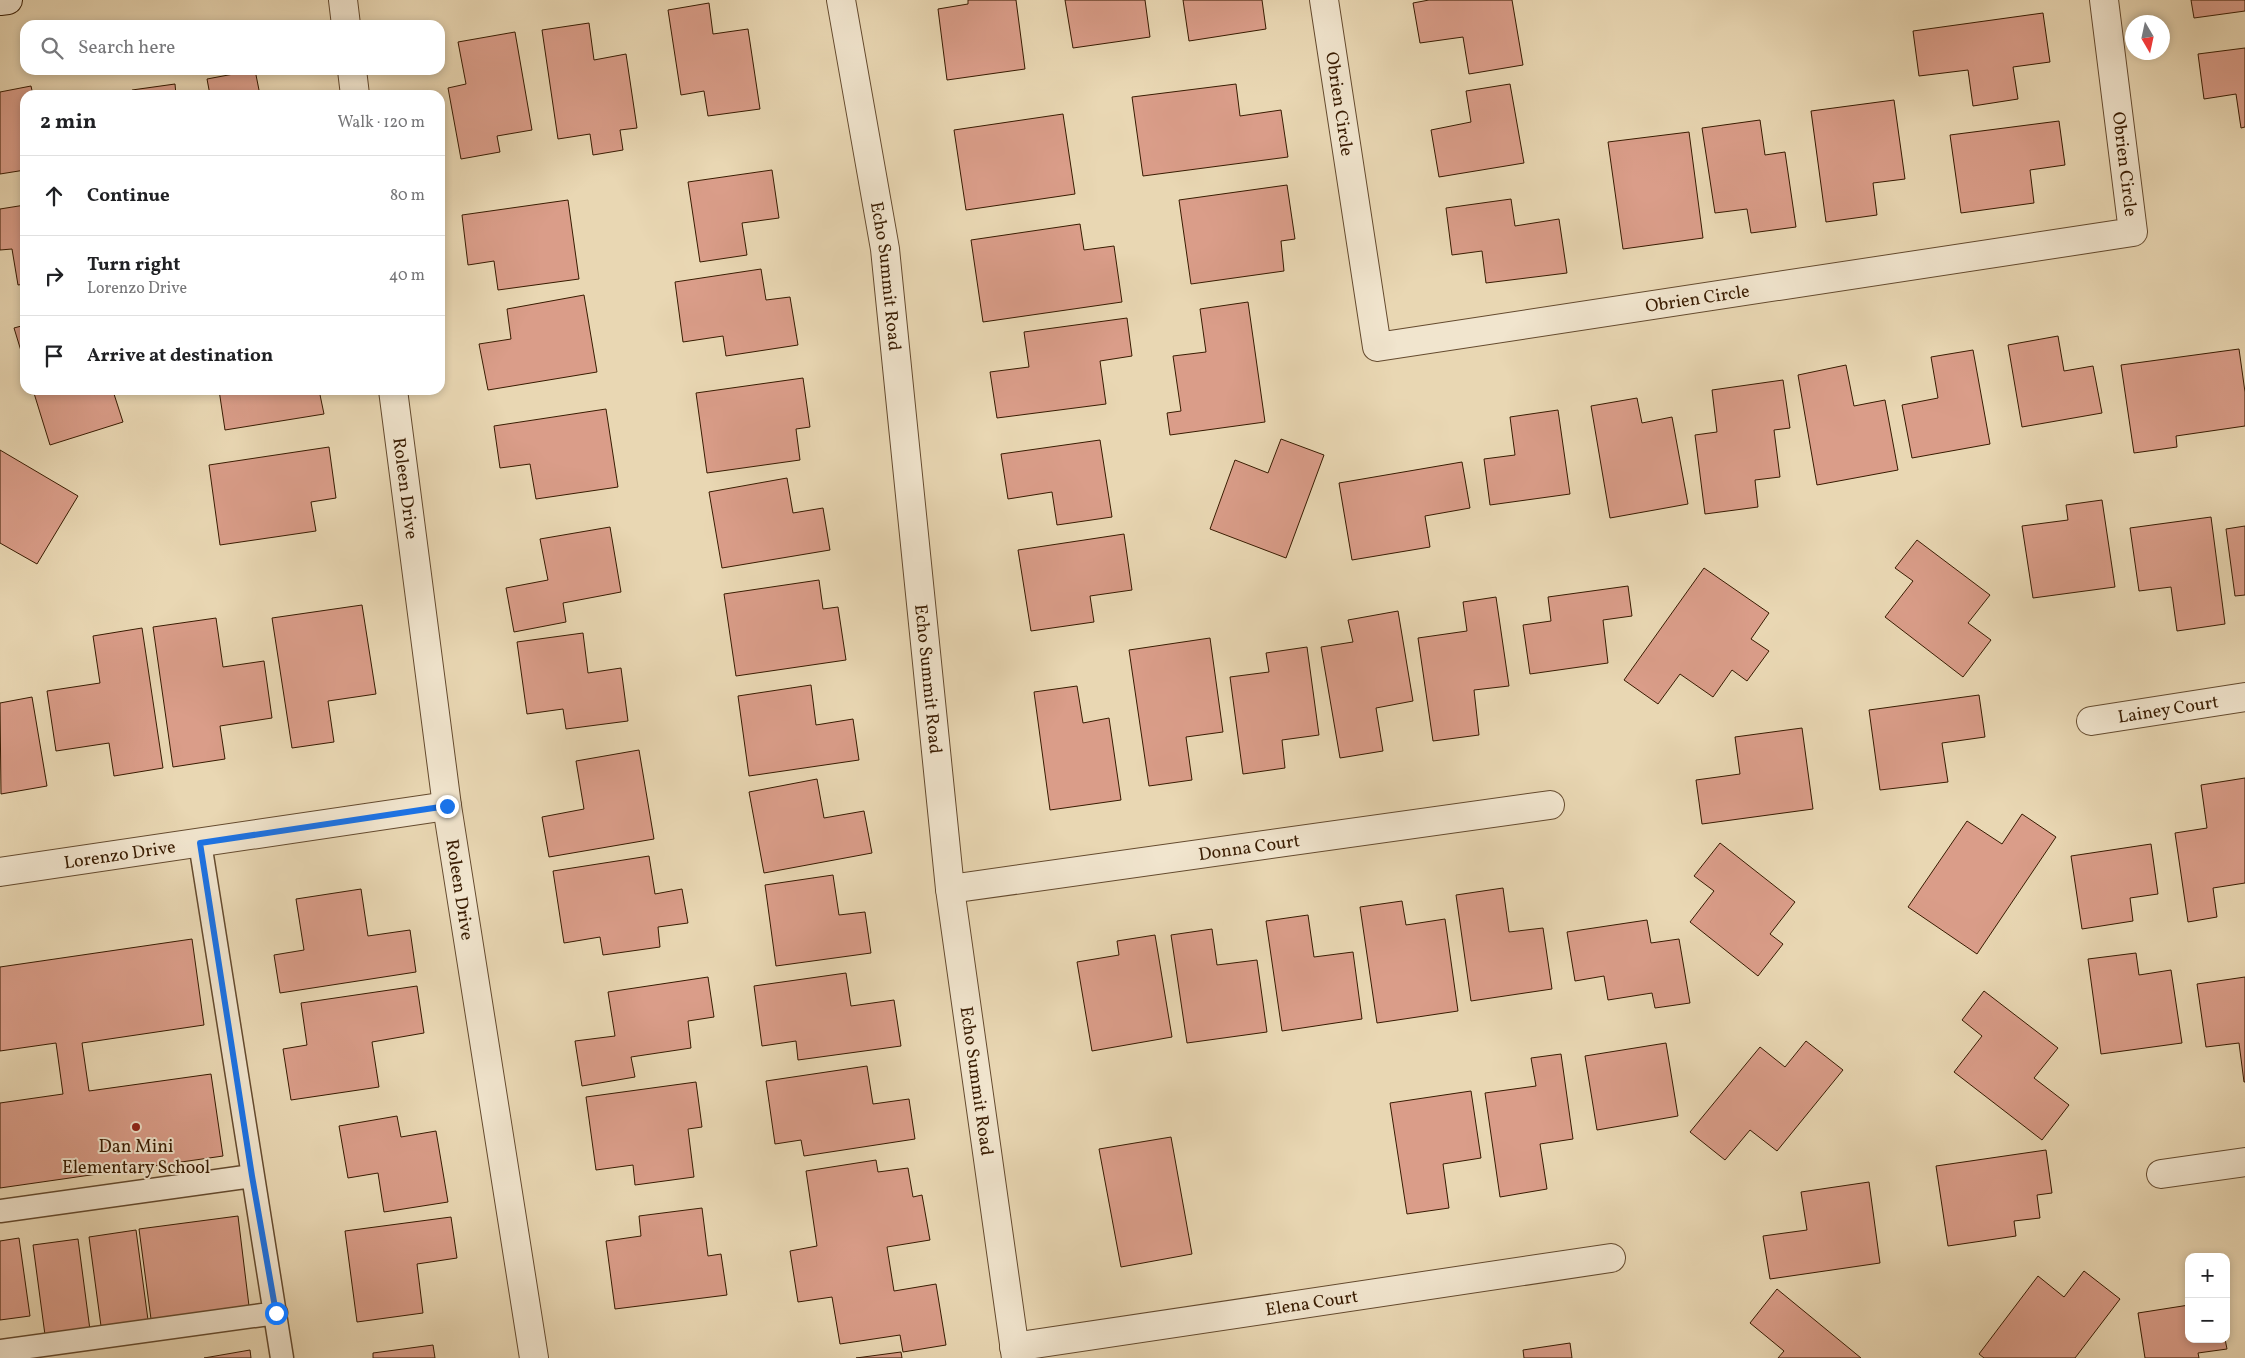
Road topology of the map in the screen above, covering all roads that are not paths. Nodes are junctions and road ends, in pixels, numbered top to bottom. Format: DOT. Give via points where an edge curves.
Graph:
graph roads {
  1 [pos="8,0"];
  2 [pos="343,0"];
  3 [pos="841,0"];
  4 [pos="1324,0"];
  5 [pos="2104,0"];
  6 [pos="0,1"];
  7 [pos="345,20"];
  8 [pos="353,75"];
  9 [pos="354,90"];
  10 [pos="394,395"];
  11 [pos="2245,698"];
  12 [pos="2091,721"];
  13 [pos="1550,805"];
  14 [pos="447,806"];
  15 [pos="200,843"];
  16 [pos="0,872"];
  17 [pos="950,888"];
  18 [pos="2245,1162"];
  19 [pos="2160,1174"];
  20 [pos="252,1176"];
  21 [pos="0,1211"];
  22 [pos="1611,1258"];
  23 [pos="276,1313"];
  24 [pos="0,1351"];
  25 [pos="1015,1352"];
  26 [pos="282,1358"];
  27 [pos="534,1358"];
  1 -- 6 [label="street"];
  2 -- 7 [label="street"];
  3 -- 17 [label="street, Echo Summit Road" via="885,249"];
  4 -- 5 [label="street, Obrien Circle" via="1377,347 2133,232"];
  8 -- 9 [label="street"];
  10 -- 14 [label="street, Roleen Drive"];
  11 -- 12 [label="street, Lainey Court"];
  13 -- 17 [label="street, Donna Court"];
  14 -- 15 [label="street, Lorenzo Drive"];
  14 -- 27 [label="street, Roleen Drive"];
  15 -- 16 [label="street, Lorenzo Drive"];
  15 -- 20 [label="lane"];
  17 -- 25 [label="street, Echo Summit Road"];
  18 -- 19 [label="street"];
  20 -- 21 [label="lane"];
  20 -- 23 [label="lane"];
  22 -- 25 [label="street, Elena Court"];
  23 -- 24 [label="lane"];
  23 -- 26 [label="lane"];
}
